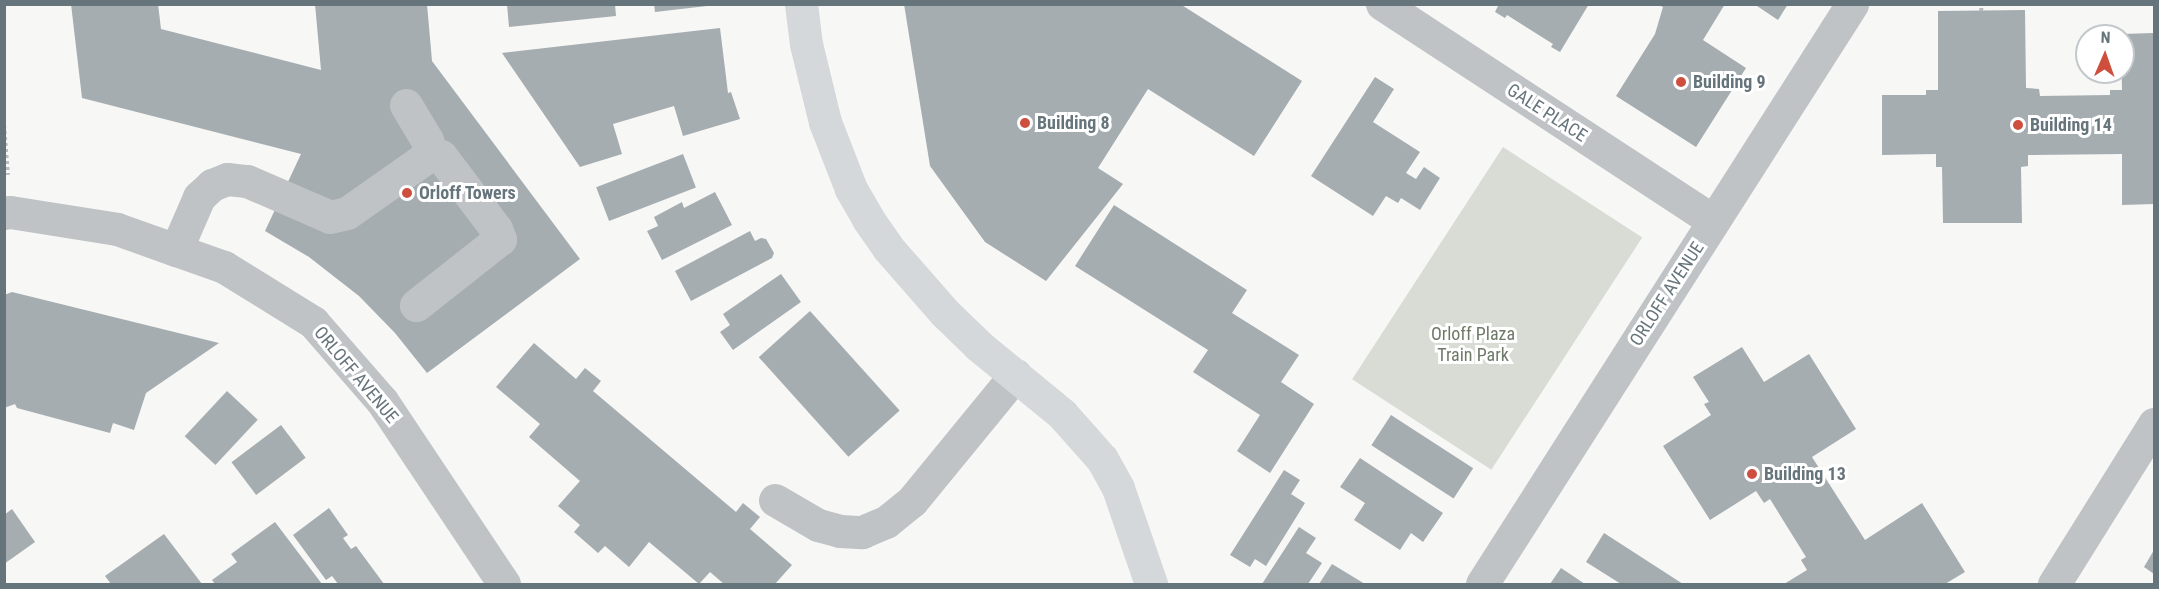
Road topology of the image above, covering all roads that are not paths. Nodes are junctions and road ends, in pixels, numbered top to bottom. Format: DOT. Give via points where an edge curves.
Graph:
graph roads {
  1 [pos="801,4"];
  2 [pos="1382,4"];
  3 [pos="1852,4"];
  4 [pos="406,105"];
  5 [pos="431,154"];
  6 [pos="4,213"];
  7 [pos="1713,221"];
  8 [pos="176,250"];
  9 [pos="416,305"];
  10 [pos="1015,375"];
  11 [pos="2154,424"];
  12 [pos="775,500"];
  13 [pos="504,585"];
  14 [pos="1151,585"];
  15 [pos="1482,585"];
  16 [pos="2054,585"];
  1 -- 10 [label="main road" via="815,85 851,189 888,248 914,279 945,313"];
  2 -- 7 [label="street, GALE PLACE"];
  3 -- 7 [label="street, ORLOFF AVENUE"];
  4 -- 5 [label="street"];
  5 -- 8 [label="street" via="347,213 330,217 247,182 227,179 212,185 199,197"];
  5 -- 9 [label="street" via="441,156 459,177 500,239"];
  6 -- 8 [label="street, ORLOFF AVENUE" via="117,229"];
  7 -- 15 [label="street, ORLOFF AVENUE"];
  8 -- 13 [label="street, ORLOFF AVENUE" via="224,267 313,322 382,401"];
  10 -- 12 [label="street" via="912,501 886,522 862,532 840,531 818,525"];
  10 -- 14 [label="main road" via="1062,414 1102,459 1118,488"];
  11 -- 16 [label="street"];
}
